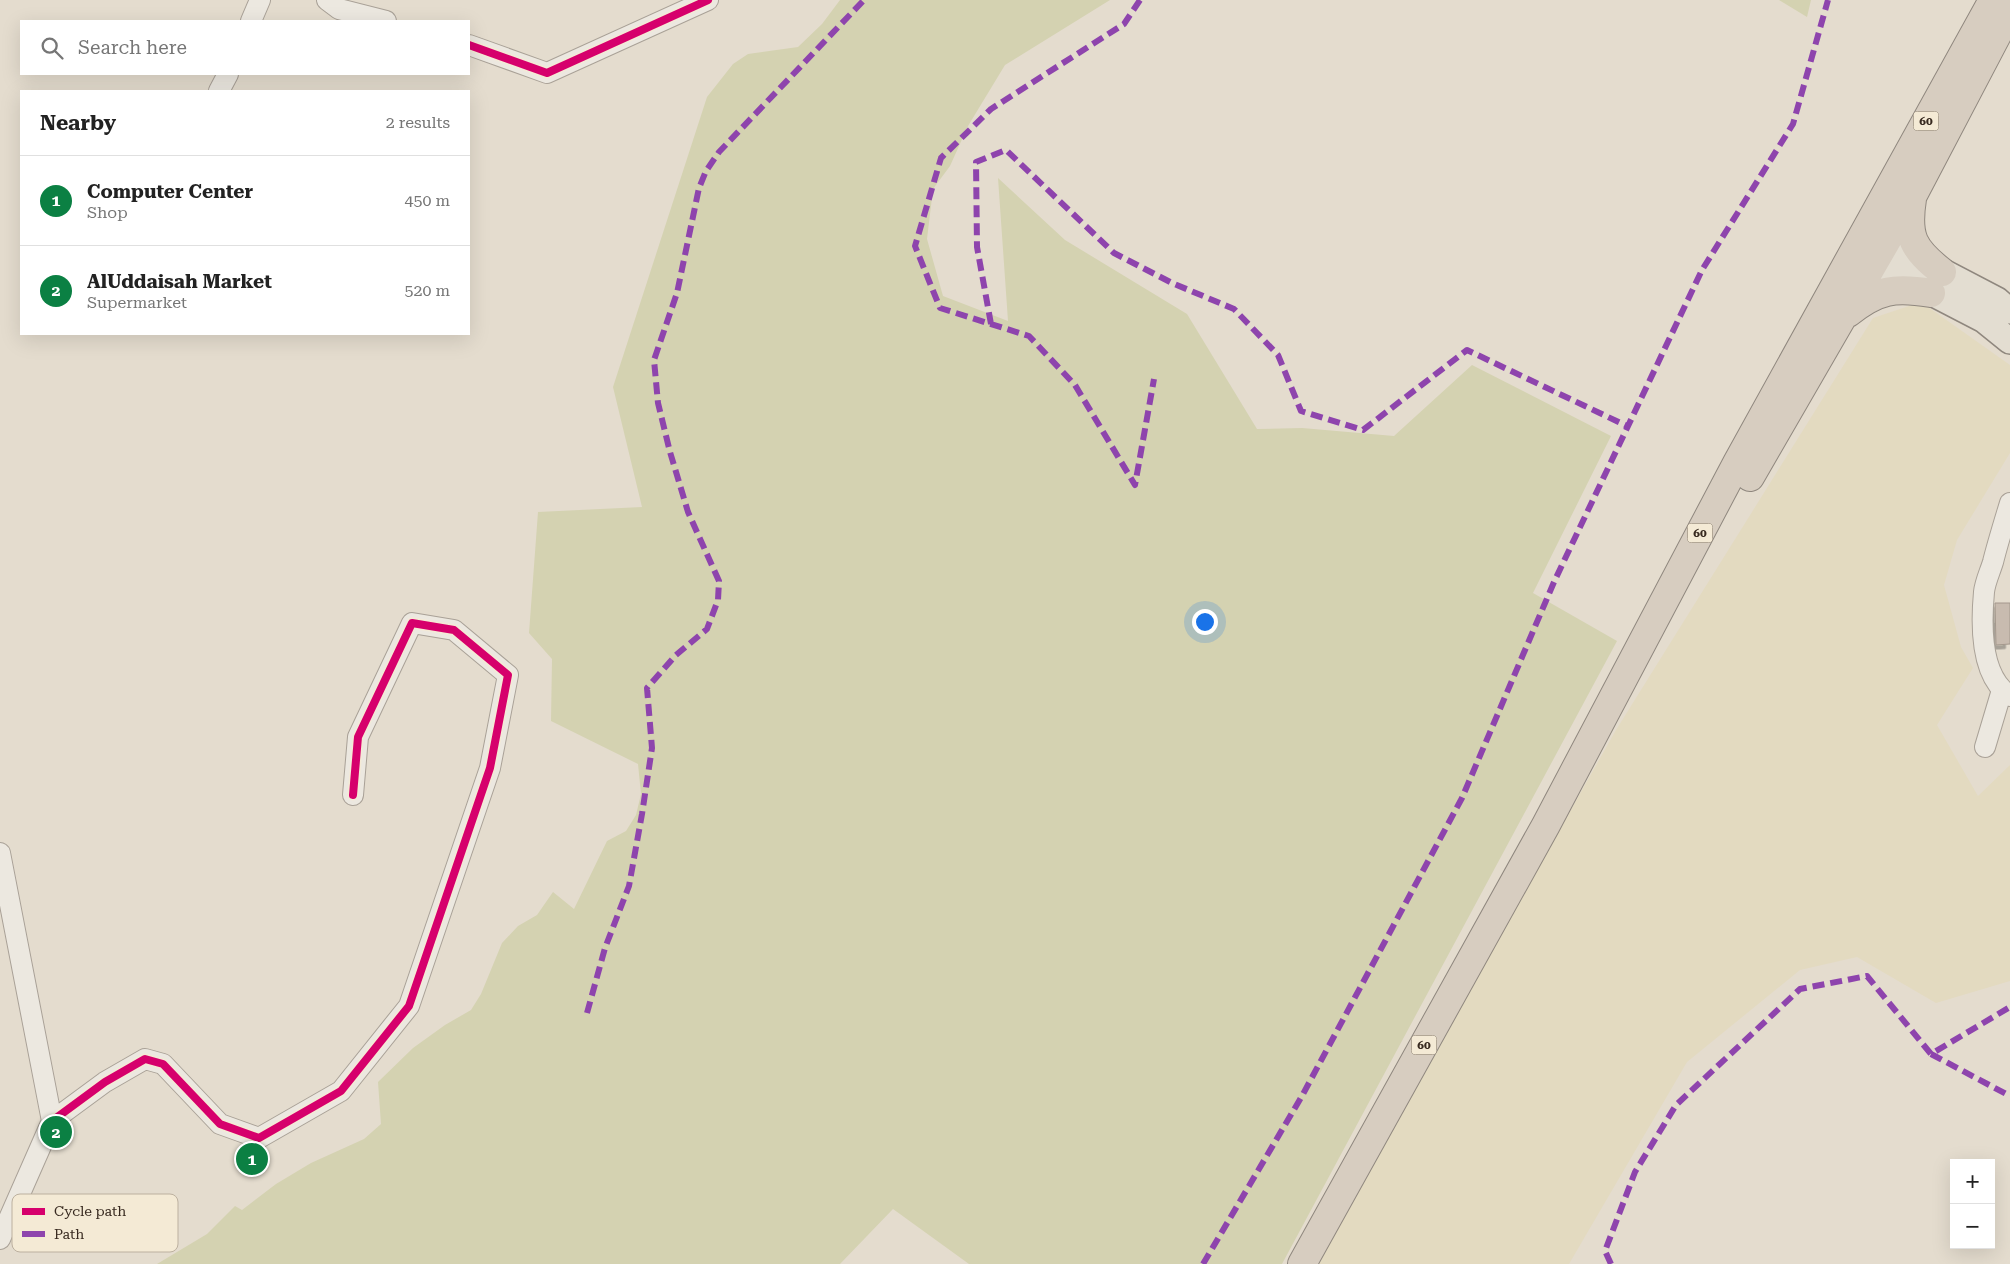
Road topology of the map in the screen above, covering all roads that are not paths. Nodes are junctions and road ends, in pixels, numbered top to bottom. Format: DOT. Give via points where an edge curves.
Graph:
graph roads {
  1 [pos="260,0"];
  2 [pos="708,0"];
  3 [pos="1993,0"];
  4 [pos="331,10"];
  5 [pos="2010,10"];
  6 [pos="251,20"];
  7 [pos="381,20"];
  8 [pos="470,45"];
  9 [pos="227,75"];
  10 [pos="220,90"];
  11 [pos="1912,195"];
  12 [pos="1873,249"];
  13 [pos="1937,282"];
  14 [pos="2010,311"];
  15 [pos="1843,317"];
  16 [pos="2010,342"];
  17 [pos="2010,508"];
  18 [pos="2006,693"];
  19 [pos="1984,747"];
  20 [pos="353,795"];
  21 [pos="1546,826"];
  22 [pos="0,853"];
  23 [pos="52,1121"];
  24 [pos="20,1194"];
  25 [pos="12,1212"];
  26 [pos="0,1239"];
  27 [pos="1302,1264"];
  1 -- 6 [label="street"];
  2 -- 8 [label="street" via="547,73"];
  3 -- 12 [label="highway, 60"];
  4 -- 7 [label="street"];
  5 -- 11 [label="highway, 60"];
  9 -- 10 [label="street"];
  11 -- 12 [label="highway, 60"];
  11 -- 13 [label="highway" via="1909,216 1914,246 1924,257"];
  12 -- 13 [label="main road"];
  12 -- 15 [label="highway, 60"];
  12 -- 21 [label="highway, 60" via="1737,463"];
  13 -- 14 [label="main road" via="1997,300"];
  13 -- 15 [label="highway" via="1882,292"];
  13 -- 16 [label="main road"];
  15 -- 21 [label="highway, 60"];
  17 -- 18 [label="street" via="1984,590 1984,643 1990,669"];
  18 -- 19 [label="street"];
  20 -- 23 [label="street" via="358,738 412,623 454,630 508,675 490,768 408,1006 341,1091 260,1138 220,1124 163,1064 145,1059 105,1082"];
  21 -- 27 [label="highway, 60"];
  22 -- 23 [label="street"];
  23 -- 24 [label="street"];
  25 -- 26 [label="street"];
}
